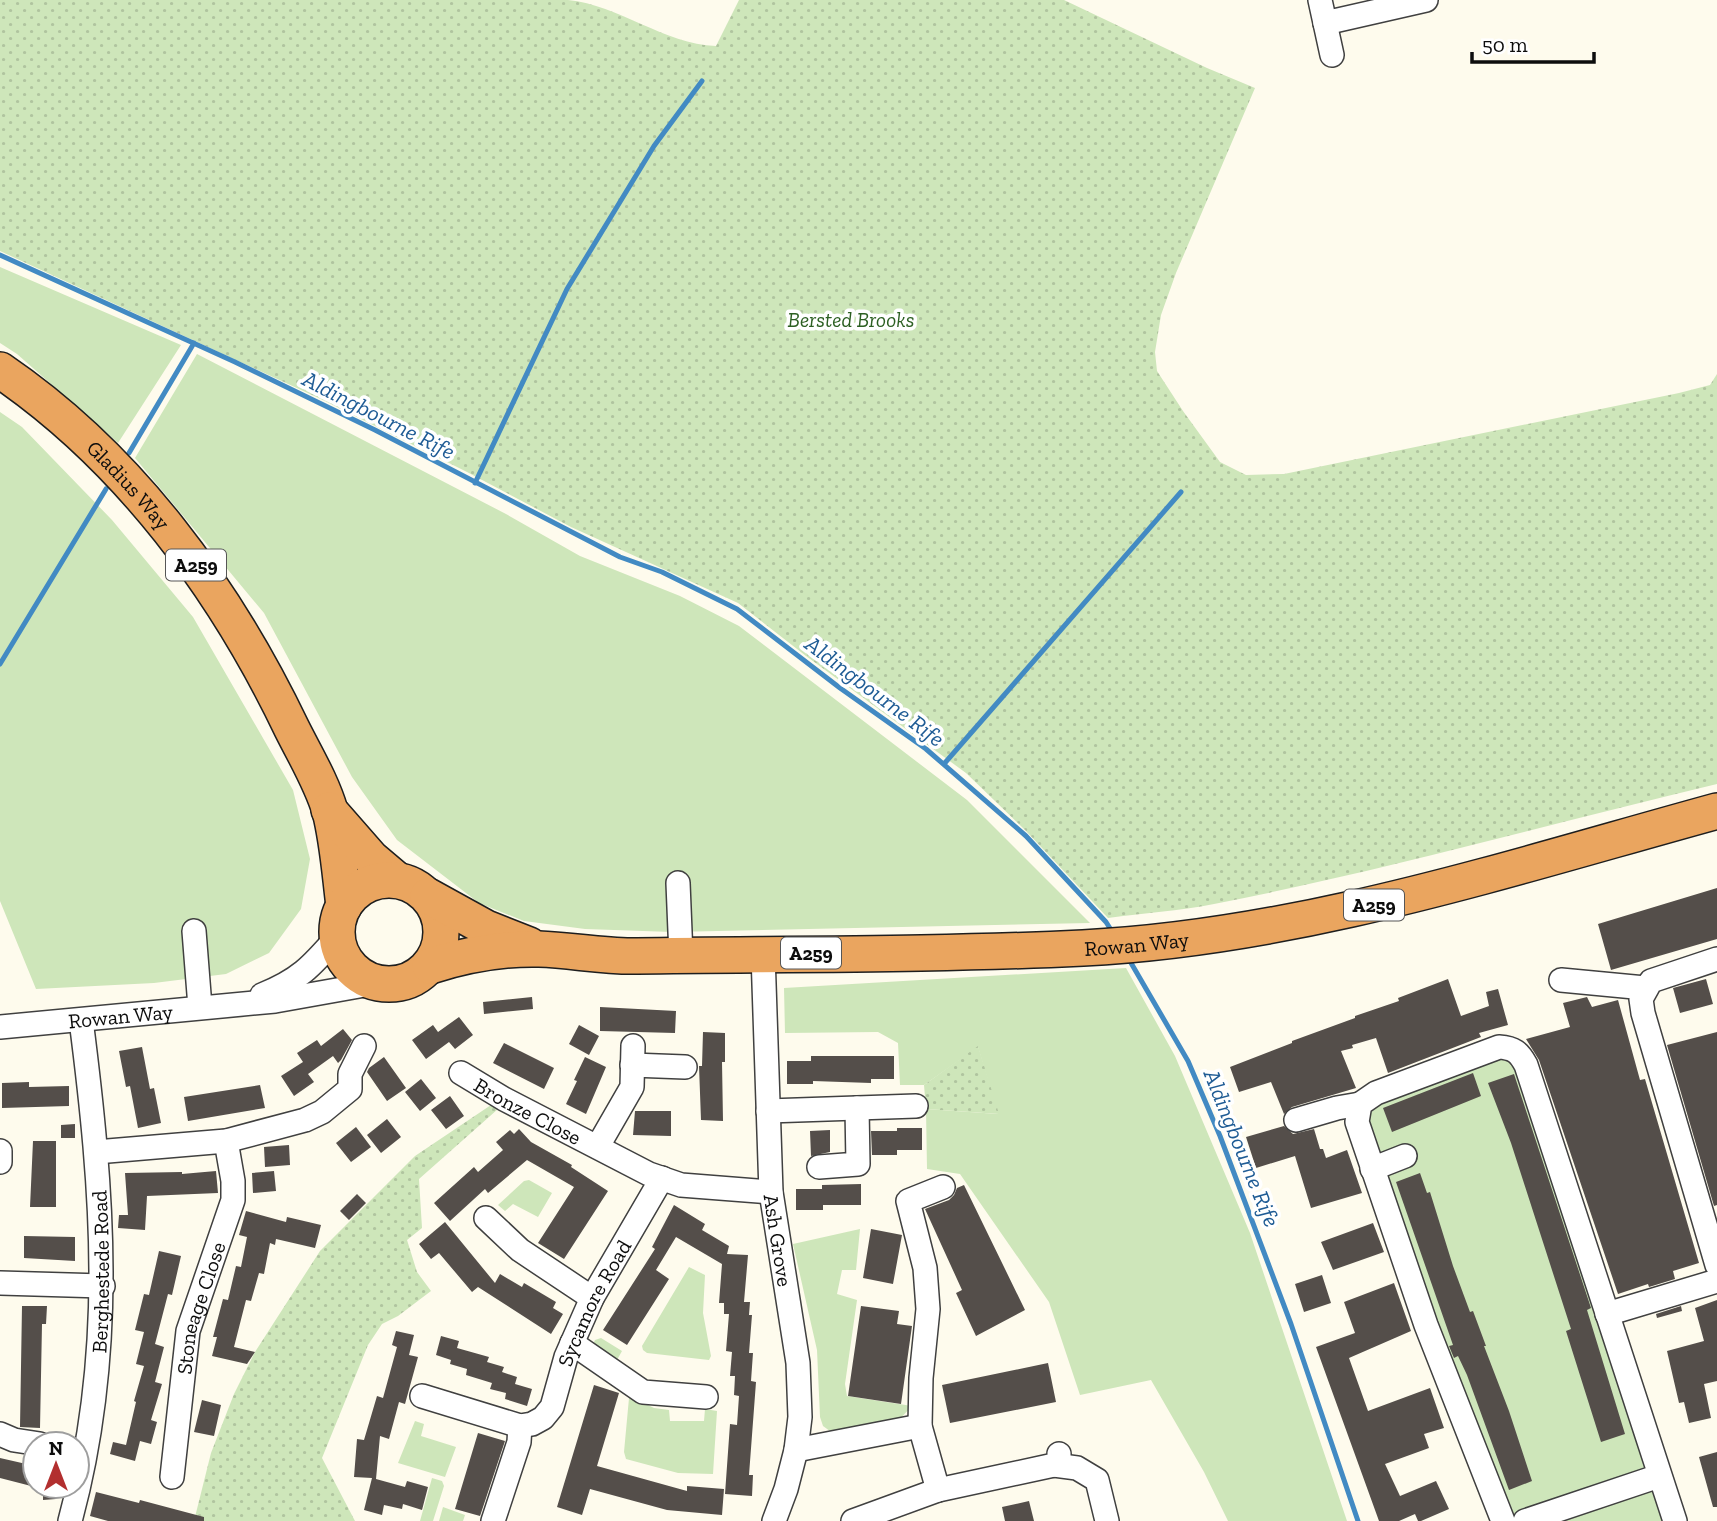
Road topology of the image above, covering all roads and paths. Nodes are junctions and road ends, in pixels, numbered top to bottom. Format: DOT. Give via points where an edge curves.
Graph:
graph roads {
  1 [pos="1320,0"];
  2 [pos="1426,0"];
  3 [pos="1325,23"];
  4 [pos="1332,55"];
  5 [pos="0,370"];
  6 [pos="329,810"];
  7 [pos="1717,811"];
  8 [pos="397,880"];
  9 [pos="678,883"];
  10 [pos="428,896"];
  11 [pos="340,921"];
  12 [pos="194,931"];
  13 [pos="539,949"];
  14 [pos="763,954"];
  15 [pos="681,956"];
  16 [pos="1717,958"];
  17 [pos="430,966"];
  18 [pos="1561,980"];
  19 [pos="376,983"];
  20 [pos="1645,988"];
  21 [pos="239,1003"];
  22 [pos="200,1007"];
  23 [pos="81,1020"];
  24 [pos="0,1027"];
  25 [pos="364,1046"];
  26 [pos="685,1067"];
  27 [pos="461,1073"];
  28 [pos="1360,1104"];
  29 [pos="916,1106"];
  30 [pos="857,1108"];
  31 [pos="768,1111"];
  32 [pos="1296,1120"];
  33 [pos="226,1141"];
  34 [pos="598,1146"];
  35 [pos="0,1151"];
  36 [pos="96,1152"];
  37 [pos="1405,1156"];
  38 [pos="0,1162"];
  39 [pos="819,1167"];
  40 [pos="1373,1168"];
  41 [pos="662,1178"];
  42 [pos="943,1187"];
  43 [pos="771,1192"];
  44 [pos="486,1218"];
  45 [pos="1717,1265"];
  46 [pos="1717,1281"];
  47 [pos="0,1283"];
  48 [pos="103,1286"];
  49 [pos="592,1298"];
  50 [pos="1607,1314"];
  51 [pos="572,1343"];
  52 [pos="422,1396"];
  53 [pos="706,1397"];
  54 [pos="520,1426"];
  55 [pos="920,1426"];
  56 [pos="0,1434"];
  57 [pos="21,1441"];
  58 [pos="796,1450"];
  59 [pos="1659,1476"];
  60 [pos="172,1477"];
  61 [pos="938,1490"];
  62 [pos="70,1521"];
  63 [pos="493,1521"];
  64 [pos="774,1521"];
  65 [pos="853,1521"];
  66 [pos="1107,1521"];
  67 [pos="1503,1521"];
  68 [pos="1525,1521"];
  69 [pos="1675,1521"];
  1 -- 3 [label="street"];
  2 -- 3 [label="street"];
  3 -- 4 [label="street"];
  5 -- 6 [label="highway, Gladius Way / A259" via="79,434 134,488 183,547 251,650"];
  6 -- 8 [label="highway, Gladius Way / A259"];
  6 -- 11 [label="highway, Gladius Way / A259"];
  7 -- 14 [label="highway, Rowan Way / A259" via="1408,897 1156,943"];
  8 -- 10 [label="highway"];
  8 -- 11 [label="highway" via="381,880 353,894"];
  9 -- 15 [label="street"];
  10 -- 13 [label="highway, Rowan Way / A259" via="486,928"];
  10 -- 17 [label="highway" via="437,909 442,931"];
  11 -- 19 [label="highway" via="341,952 349,966"];
  11 -- 21 [label="street, Rowan Way" via="313,965 288,984"];
  12 -- 22 [label="street"];
  13 -- 15 [label="highway, Rowan Way / A259"];
  13 -- 17 [label="highway, Rowan Way / A259" via="464,955"];
  14 -- 15 [label="highway, Rowan Way / A259"];
  14 -- 31 [label="street, Ash Grove"];
  16 -- 20 [label="street" via="1662,976"];
  17 -- 19 [label="highway" via="405,982"];
  18 -- 20 [label="street"];
  19 -- 21 [label="street, Rowan Way"];
  20 -- 45 [label="street" via="1643,1013"];
  21 -- 22 [label="street, Rowan Way"];
  22 -- 23 [label="street, Rowan Way"];
  23 -- 24 [label="street, Rowan Way"];
  23 -- 36 [label="street, Berghestede Road"];
  25 -- 33 [label="street" via="350,1074 350,1089 322,1112"];
  26 -- 34 [label="street, Bronze Close" via="633,1056 632,1087"];
  27 -- 34 [label="street, Bronze Close"];
  28 -- 32 [label="street"];
  28 -- 40 [label="street" via="1357,1122"];
  28 -- 50 [label="street" via="1376,1093 1484,1051 1499,1047 1520,1053"];
  29 -- 30 [label="street"];
  30 -- 31 [label="street"];
  30 -- 39 [label="street" via="858,1164"];
  31 -- 43 [label="street, Ash Grove"];
  33 -- 36 [label="street"];
  33 -- 60 [label="street, Stoneage Close" via="233,1200 188,1331"];
  34 -- 41 [label="street, Bronze Close"];
  35 -- 38 [label="street"];
  36 -- 48 [label="street, Berghestede Road"];
  37 -- 40 [label="street"];
  40 -- 67 [label="street" via="1426,1325"];
  41 -- 43 [label="street" via="681,1185"];
  41 -- 49 [label="street, Sycamore Road"];
  42 -- 55 [label="street" via="908,1200 925,1268 928,1309"];
  43 -- 58 [label="street, Ash Grove" via="798,1363"];
  44 -- 49 [label="street" via="520,1250"];
  46 -- 50 [label="street"];
  47 -- 48 [label="street"];
  48 -- 62 [label="street, Berghestede Road" via="93,1416"];
  49 -- 51 [label="street, Sycamore Road"];
  50 -- 59 [label="street"];
  51 -- 53 [label="street" via="643,1392"];
  51 -- 54 [label="street, Sycamore Road" via="552,1407 532,1424"];
  52 -- 54 [label="street"];
  54 -- 63 [label="street"];
  55 -- 58 [label="street"];
  55 -- 61 [label="street"];
  56 -- 57 [label="street"];
  58 -- 64 [label="street, Ash Grove"];
  59 -- 68 [label="street"];
  59 -- 69 [label="street"];
  61 -- 65 [label="street"];
  61 -- 66 [label="street" via="1056,1459 1097,1480"];
}
